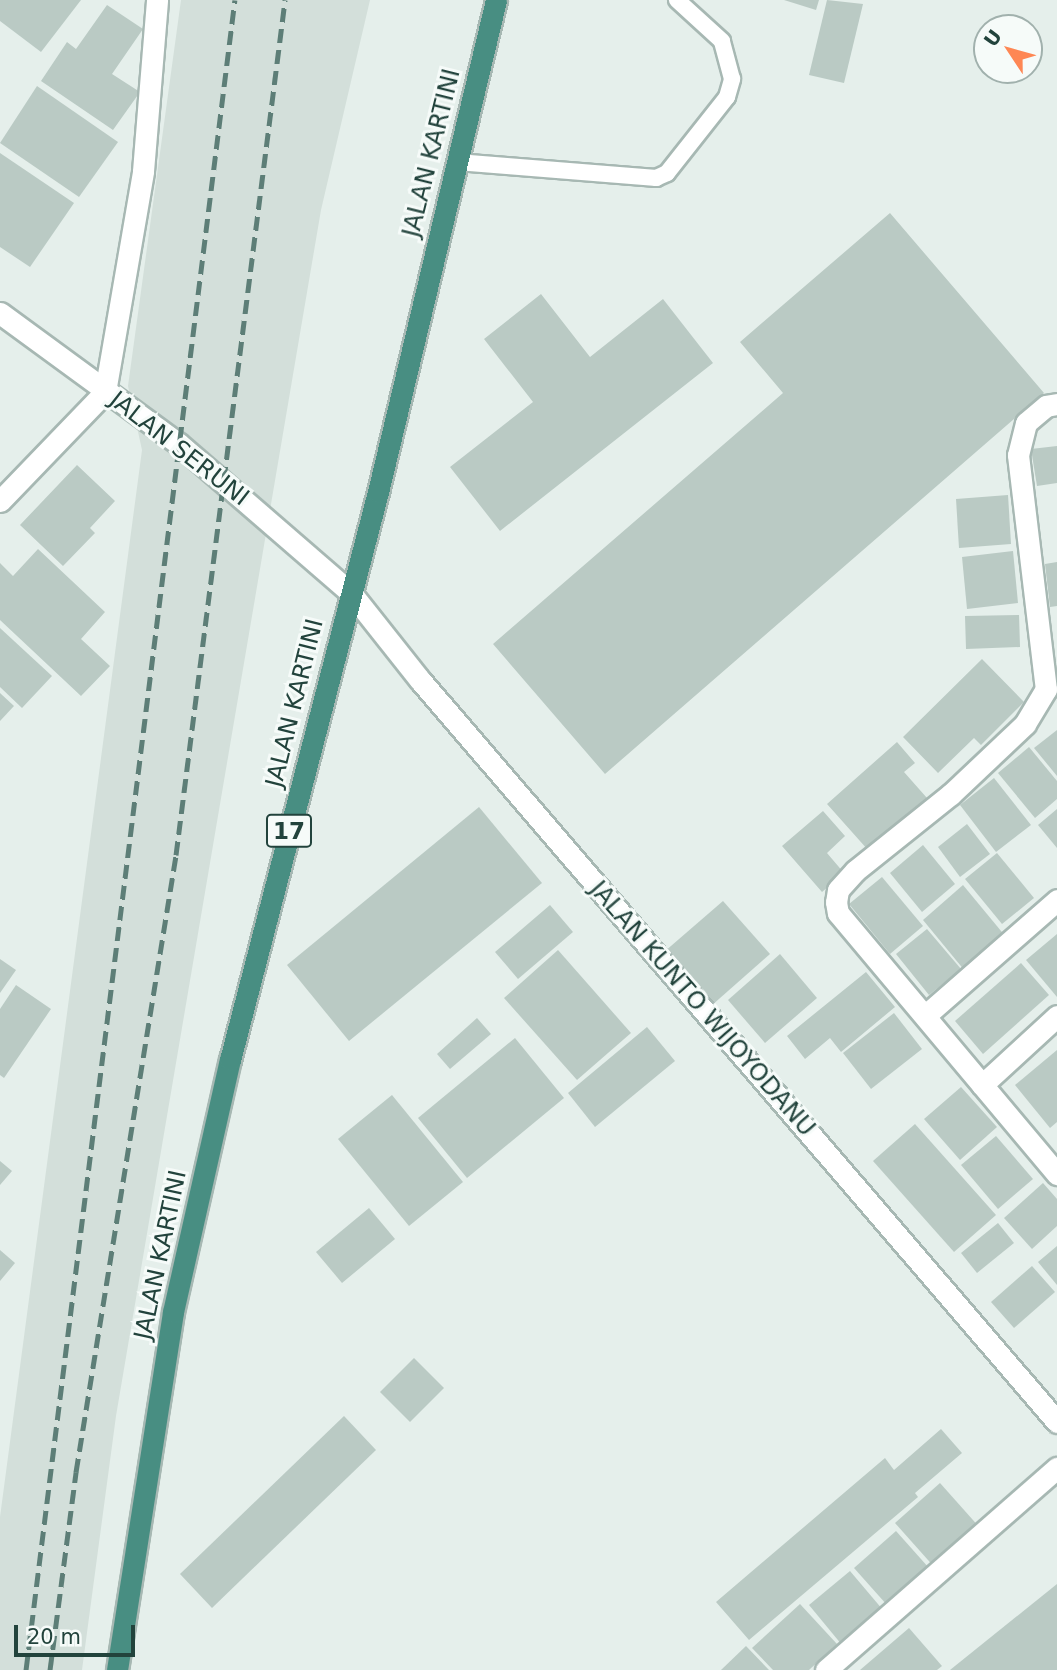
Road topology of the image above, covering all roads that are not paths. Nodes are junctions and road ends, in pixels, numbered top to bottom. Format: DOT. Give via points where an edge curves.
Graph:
graph roads {
  1 [pos="157,0"];
  2 [pos="496,0"];
  3 [pos="677,0"];
  4 [pos="457,162"];
  5 [pos="0,313"];
  6 [pos="105,392"];
  7 [pos="1057,404"];
  8 [pos="0,501"];
  9 [pos="351,593"];
  10 [pos="1057,900"];
  11 [pos="927,1014"];
  12 [pos="1057,1016"];
  13 [pos="982,1085"];
  14 [pos="1057,1174"];
  15 [pos="1057,1422"];
  16 [pos="1057,1468"];
  17 [pos="117,1670"];
  18 [pos="826,1670"];
  1 -- 6 [label="street" via="143,171"];
  2 -- 4 [label="highway, JALAN KARTINI / 17"];
  3 -- 4 [label="lane" via="722,41 732,79 727,97 667,173 656,177"];
  4 -- 9 [label="highway, JALAN KARTINI / 17"];
  5 -- 6 [label="street, JALAN SERUNI" via="79,368"];
  6 -- 8 [label="street"];
  6 -- 9 [label="street, JALAN SERUNI" via="210,469"];
  7 -- 11 [label="street" via="1046,406 1026,423 1018,455 1046,689 1025,724 838,890 838,913"];
  9 -- 15 [label="street, JALAN KUNTO WIJOYODANU" via="420,680"];
  9 -- 17 [label="highway, JALAN KARTINI / 17" via="230,1060 173,1312"];
  10 -- 11 [label="street"];
  11 -- 13 [label="street"];
  12 -- 13 [label="street"];
  13 -- 14 [label="street"];
  16 -- 18 [label="street"];
}
